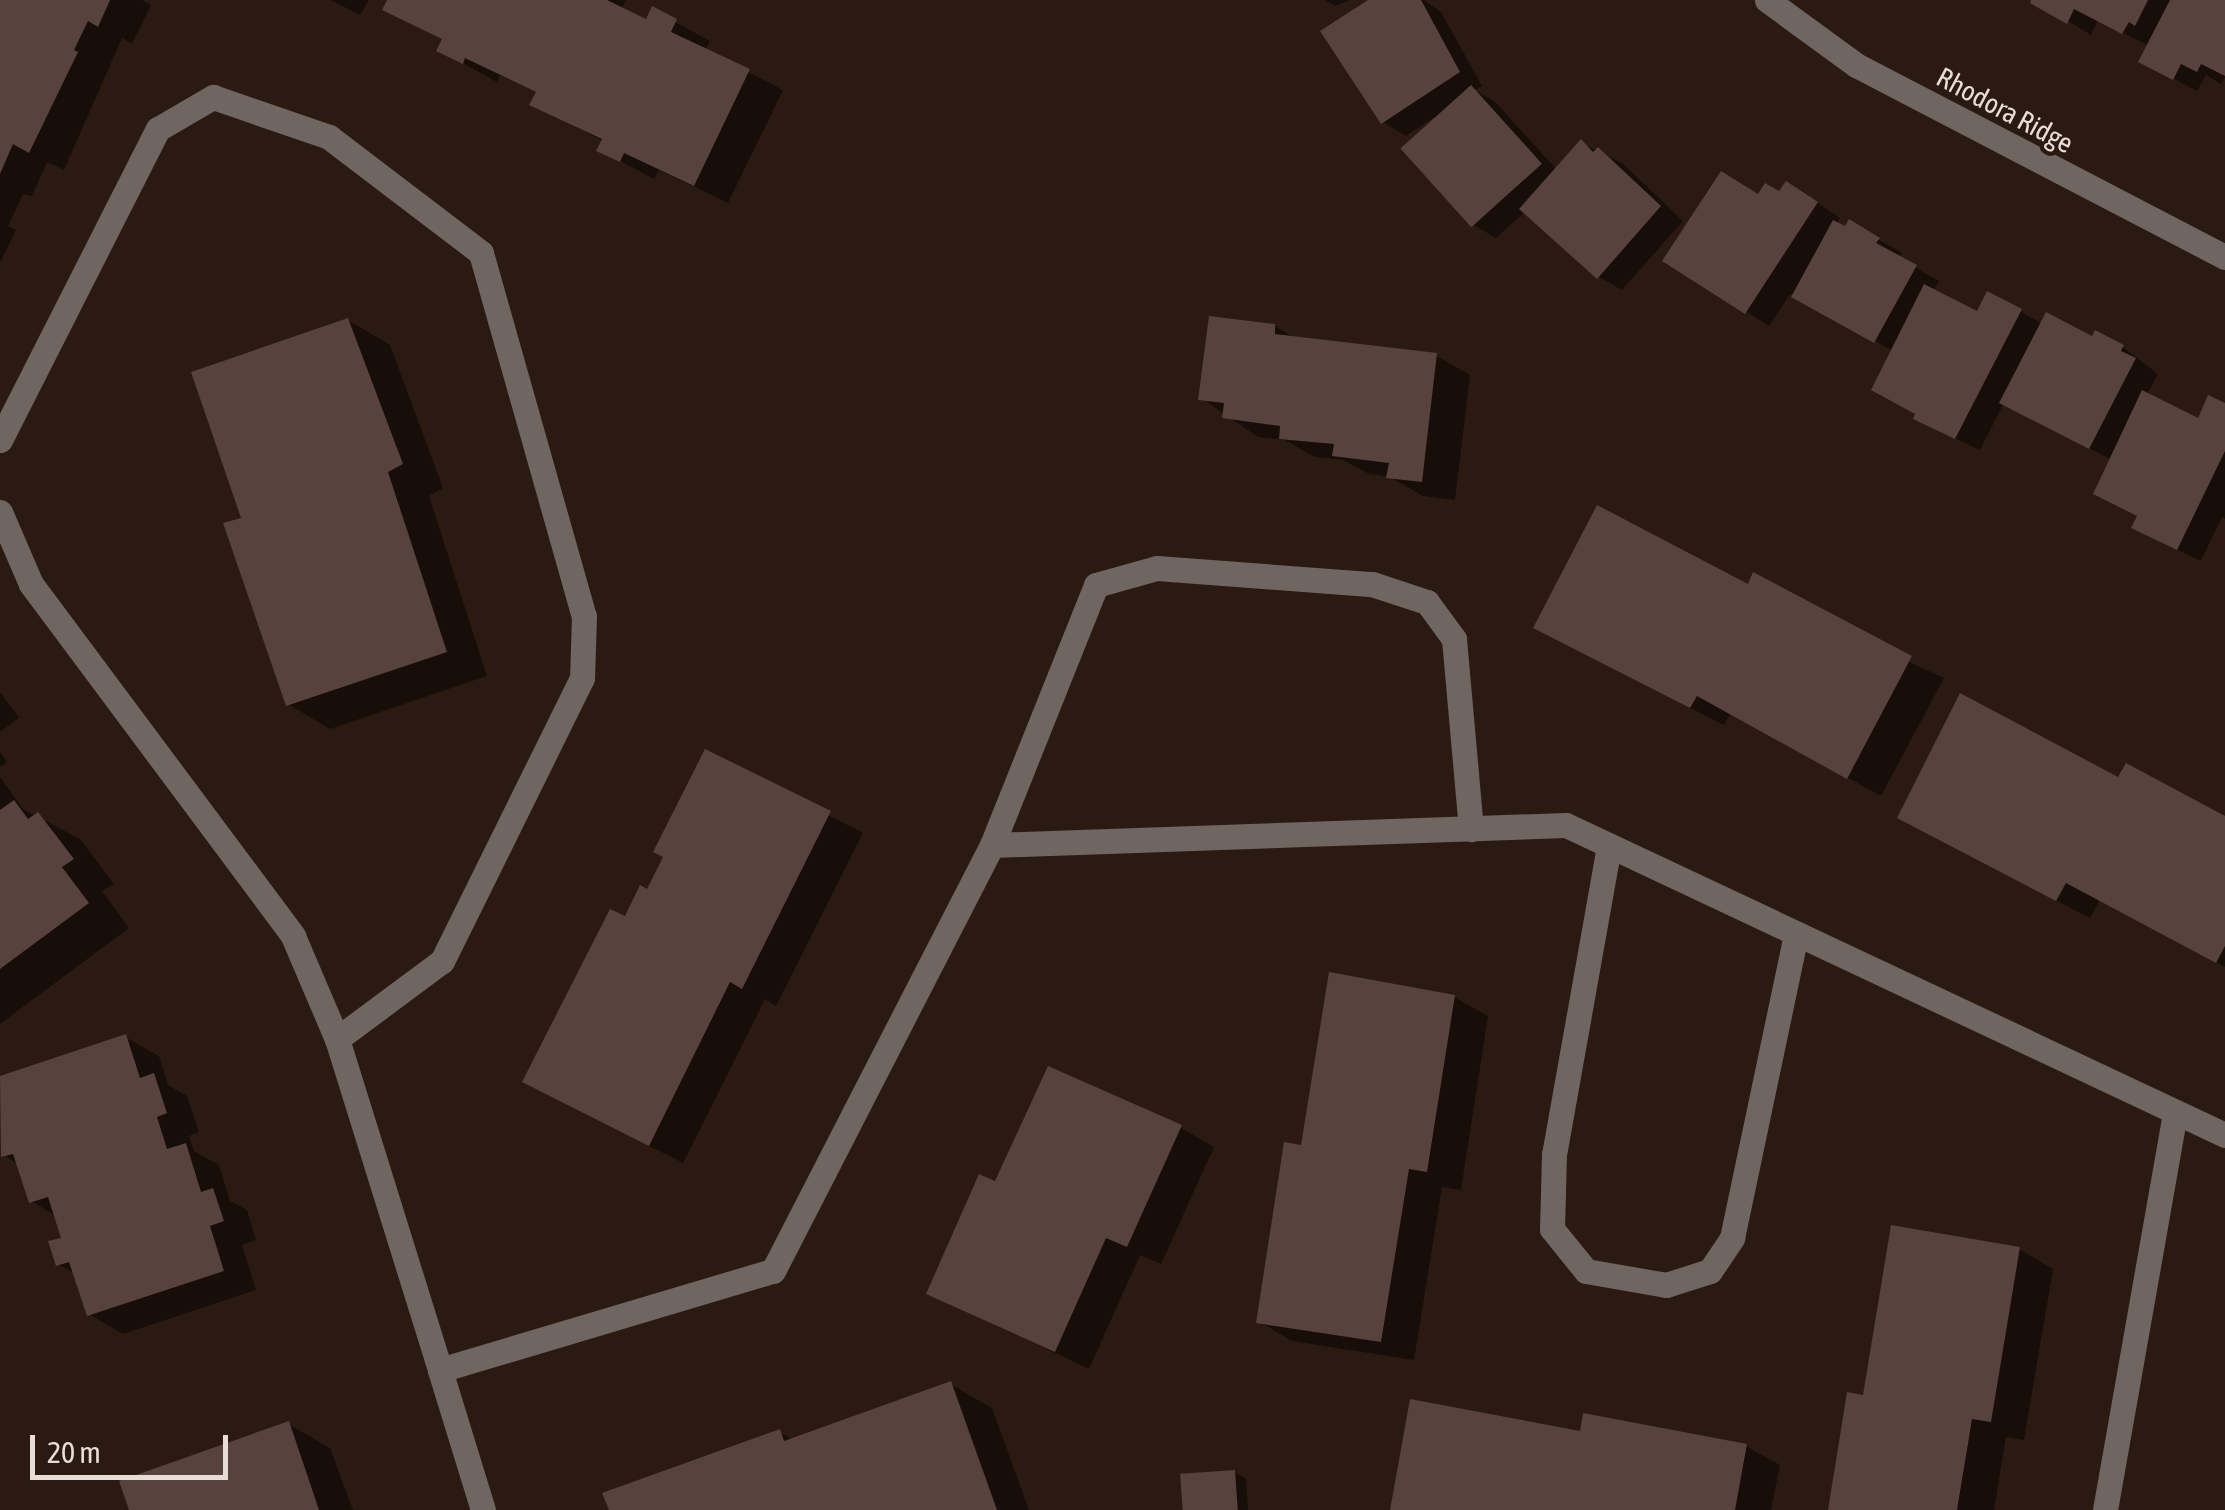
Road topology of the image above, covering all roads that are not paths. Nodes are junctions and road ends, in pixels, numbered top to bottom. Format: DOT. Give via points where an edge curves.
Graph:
graph roads {
  1 [pos="1767,0"];
  2 [pos="2225,257"];
  3 [pos="0,440"];
  4 [pos="0,512"];
  5 [pos="1471,829"];
  6 [pos="992,845"];
  7 [pos="1610,846"];
  8 [pos="1796,934"];
  9 [pos="337,1038"];
  10 [pos="2176,1112"];
  11 [pos="2225,1136"];
  12 [pos="440,1370"];
  13 [pos="484,1510"];
  14 [pos="2105,1510"];
  1 -- 2 [label="street, Rhodora Ridge" via="1856,65"];
  3 -- 9 [label="street" via="158,128 213,97 330,137 481,253 584,616 582,678 442,961"];
  4 -- 9 [label="street" via="32,584 293,936"];
  5 -- 6 [label="street"];
  5 -- 6 [label="street" via="1454,639 1427,602 1372,584 1156,568 1096,585"];
  5 -- 7 [label="street" via="1566,825"];
  6 -- 12 [label="street" via="773,1271"];
  7 -- 8 [label="street"];
  7 -- 8 [label="street" via="1554,1154 1552,1230 1586,1270 1666,1286 1710,1270 1732,1238"];
  8 -- 10 [label="street"];
  9 -- 12 [label="street"];
  10 -- 11 [label="street"];
  10 -- 14 [label="street"];
  12 -- 13 [label="street"];
}
